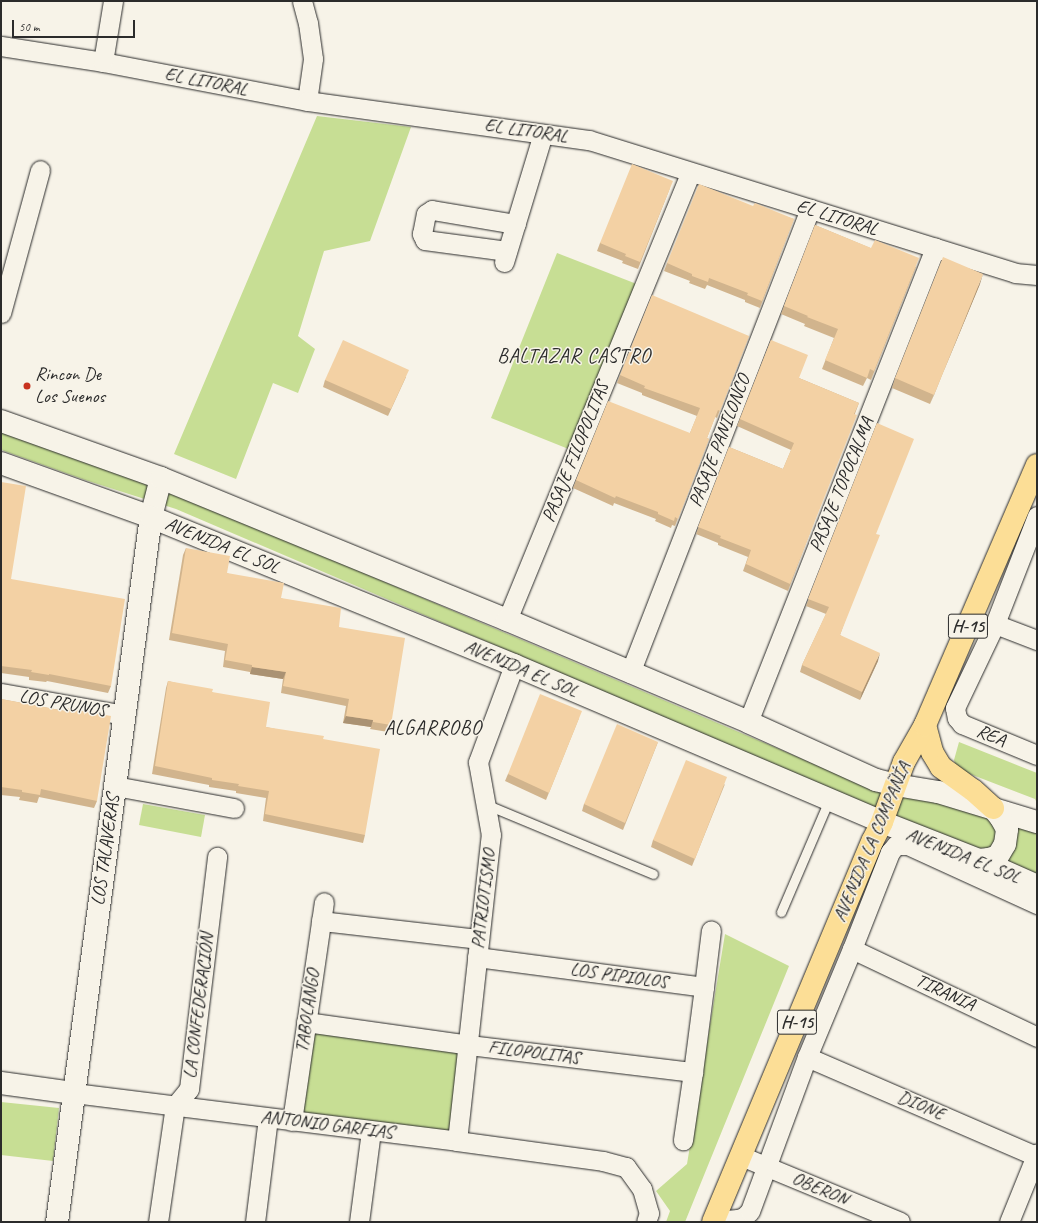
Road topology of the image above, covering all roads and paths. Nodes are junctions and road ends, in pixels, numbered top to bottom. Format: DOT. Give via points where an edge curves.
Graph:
graph roads {
  1 [pos="113,1"];
  2 [pos="302,1"];
  3 [pos="1,46"];
  4 [pos="103,62"];
  5 [pos="307,101"];
  6 [pos="543,134"];
  7 [pos="40,170"];
  8 [pos="690,172"];
  9 [pos="810,209"];
  10 [pos="516,224"];
  11 [pos="935,248"];
  12 [pos="1037,275"];
  13 [pos="1,313"];
  14 [pos="1,421"];
  15 [pos="1,463"];
  16 [pos="1037,465"];
  17 [pos="161,478"];
  18 [pos="1037,516"];
  19 [pos="151,517"];
  20 [pos="507,620"];
  21 [pos="995,624"];
  22 [pos="1037,640"];
  23 [pos="514,665"];
  24 [pos="630,673"];
  25 [pos="1,693"];
  26 [pos="124,715"];
  27 [pos="748,722"];
  28 [pos="925,725"];
  29 [pos="1037,755"];
  30 [pos="896,785"];
  31 [pos="115,786"];
  32 [pos="829,800"];
  33 [pos="485,804"];
  34 [pos="234,808"];
  35 [pos="993,808"];
  36 [pos="882,822"];
  37 [pos="1037,822"];
  38 [pos="217,857"];
  39 [pos="979,860"];
  40 [pos="653,874"];
  41 [pos="1037,886"];
  42 [pos="324,902"];
  43 [pos="1037,904"];
  44 [pos="781,912"];
  45 [pos="321,921"];
  46 [pos="711,930"];
  47 [pos="478,948"];
  48 [pos="852,949"];
  49 [pos="704,987"];
  50 [pos="306,1022"];
  51 [pos="1037,1037"];
  52 [pos="469,1045"];
  53 [pos="807,1057"];
  54 [pos="693,1072"];
  55 [pos="1,1083"];
  56 [pos="74,1093"];
  57 [pos="175,1106"];
  58 [pos="268,1118"];
  59 [pos="292,1121"];
  60 [pos="371,1131"];
  61 [pos="683,1140"];
  62 [pos="457,1141"];
  63 [pos="1036,1154"];
  64 [pos="740,1156"];
  65 [pos="765,1165"];
  66 [pos="1032,1179"];
  67 [pos="1015,1220"];
  68 [pos="57,1222"];
  69 [pos="158,1222"];
  70 [pos="256,1222"];
  71 [pos="359,1222"];
  72 [pos="646,1222"];
  73 [pos="713,1222"];
  74 [pos="900,1222"];
  1 -- 4 [label="street"];
  2 -- 5 [label="street" via="313,59"];
  3 -- 4 [label="street, EL LITORAL"];
  4 -- 5 [label="street, EL LITORAL"];
  5 -- 6 [label="street, EL LITORAL"];
  6 -- 8 [label="street, EL LITORAL" via="589,140"];
  6 -- 10 [label="street"];
  7 -- 13 [label="street"];
  8 -- 9 [label="street, EL LITORAL"];
  8 -- 20 [label="street, PASAJE FILOPOLITAS"];
  9 -- 11 [label="street, EL LITORAL"];
  9 -- 24 [label="street, PASAJE PANILONCO"];
  10 -- 10 [label="street" via="506,256 425,240 422,234 426,214 432,210"];
  11 -- 12 [label="street, EL LITORAL" via="1015,273"];
  11 -- 27 [label="street, PASAJE TOPOCALMA"];
  14 -- 17 [label="main road, AVENIDA EL SOL"];
  15 -- 19 [label="main road, AVENIDA EL SOL"];
  16 -- 28 [label="main road, AVENIDA LA COMPAÑÍA / H-15"];
  17 -- 19 [label="main road, LOS TALAVERAS"];
  17 -- 20 [label="main road, AVENIDA EL SOL"];
  18 -- 21 [label="street"];
  19 -- 23 [label="main road, AVENIDA EL SOL"];
  19 -- 26 [label="main road, LOS TALAVERAS"];
  20 -- 24 [label="main road, AVENIDA EL SOL"];
  21 -- 22 [label="street"];
  21 -- 29 [label="street, REA" via="955,708 957,718 962,724"];
  23 -- 32 [label="main road, AVENIDA EL SOL"];
  23 -- 33 [label="street, PATRIOTISMO" via="478,762"];
  24 -- 27 [label="main road, AVENIDA EL SOL"];
  25 -- 26 [label="street, LOS PRUNOS"];
  26 -- 31 [label="main road, LOS TALAVERAS"];
  27 -- 30 [label="main road, AVENIDA EL SOL" via="876,780"];
  28 -- 30 [label="main road, AVENIDA LA COMPAÑÍA / H-15" via="904,762"];
  28 -- 35 [label="main road" via="932,752 941,768 973,790"];
  30 -- 35 [label="main road, AVENIDA EL SOL" via="938,792"];
  30 -- 36 [label="main road, AVENIDA LA COMPAÑÍA / H-15"];
  31 -- 34 [label="street"];
  31 -- 56 [label="main road, LOS TALAVERAS"];
  32 -- 36 [label="main road, AVENIDA EL SOL"];
  32 -- 44 [label="lane"];
  33 -- 40 [label="lane"];
  33 -- 47 [label="street, PATRIOTISMO" via="491,835"];
  35 -- 37 [label="main road, AVENIDA EL SOL"];
  35 -- 39 [label="main road" via="1007,829 1005,844 998,856"];
  36 -- 39 [label="main road, AVENIDA EL SOL"];
  36 -- 64 [label="main road, AVENIDA LA COMPAÑÍA / H-15"];
  38 -- 57 [label="street, LA CONFEDERACIÓN" via="189,1089"];
  39 -- 41 [label="main road, AVENIDA EL SOL"];
  42 -- 45 [label="street, TABOLANGO"];
  43 -- 48 [label="street" via="908,845 896,845 890,852"];
  45 -- 47 [label="street, LOS PIPIOLOS"];
  45 -- 50 [label="street, TABOLANGO"];
  46 -- 49 [label="street"];
  47 -- 49 [label="street, LOS PIPIOLOS"];
  47 -- 52 [label="street, PATRIOTISMO"];
  48 -- 51 [label="street, TIRANIA"];
  48 -- 53 [label="street"];
  49 -- 54 [label="street"];
  50 -- 52 [label="street, FILOPOLITAS"];
  50 -- 59 [label="street, TABOLANGO"];
  52 -- 54 [label="street, FILOPOLITAS"];
  52 -- 62 [label="street, PATRIOTISMO"];
  53 -- 63 [label="street, DIONE"];
  53 -- 65 [label="street"];
  54 -- 61 [label="street"];
  55 -- 56 [label="main road, ANTONIO GARFIAS"];
  56 -- 57 [label="street, ANTONIO GARFIAS"];
  56 -- 68 [label="main road, LOS TALAVERAS"];
  57 -- 58 [label="street, ANTONIO GARFIAS"];
  57 -- 69 [label="street"];
  58 -- 59 [label="street, ANTONIO GARFIAS"];
  58 -- 70 [label="street"];
  59 -- 60 [label="street, ANTONIO GARFIAS"];
  60 -- 62 [label="street, ANTONIO GARFIAS"];
  60 -- 71 [label="street"];
  62 -- 72 [label="street, ANTONIO GARFIAS" via="603,1161 626,1167 642,1189 649,1213"];
  63 -- 66 [label="street"];
  64 -- 65 [label="street, OBERON"];
  64 -- 73 [label="main road, AVENIDA LA COMPAÑÍA / H-15"];
  65 -- 73 [label="street" via="750,1211 738,1219"];
  65 -- 74 [label="street, OBERON"];
  66 -- 67 [label="street"];
}
